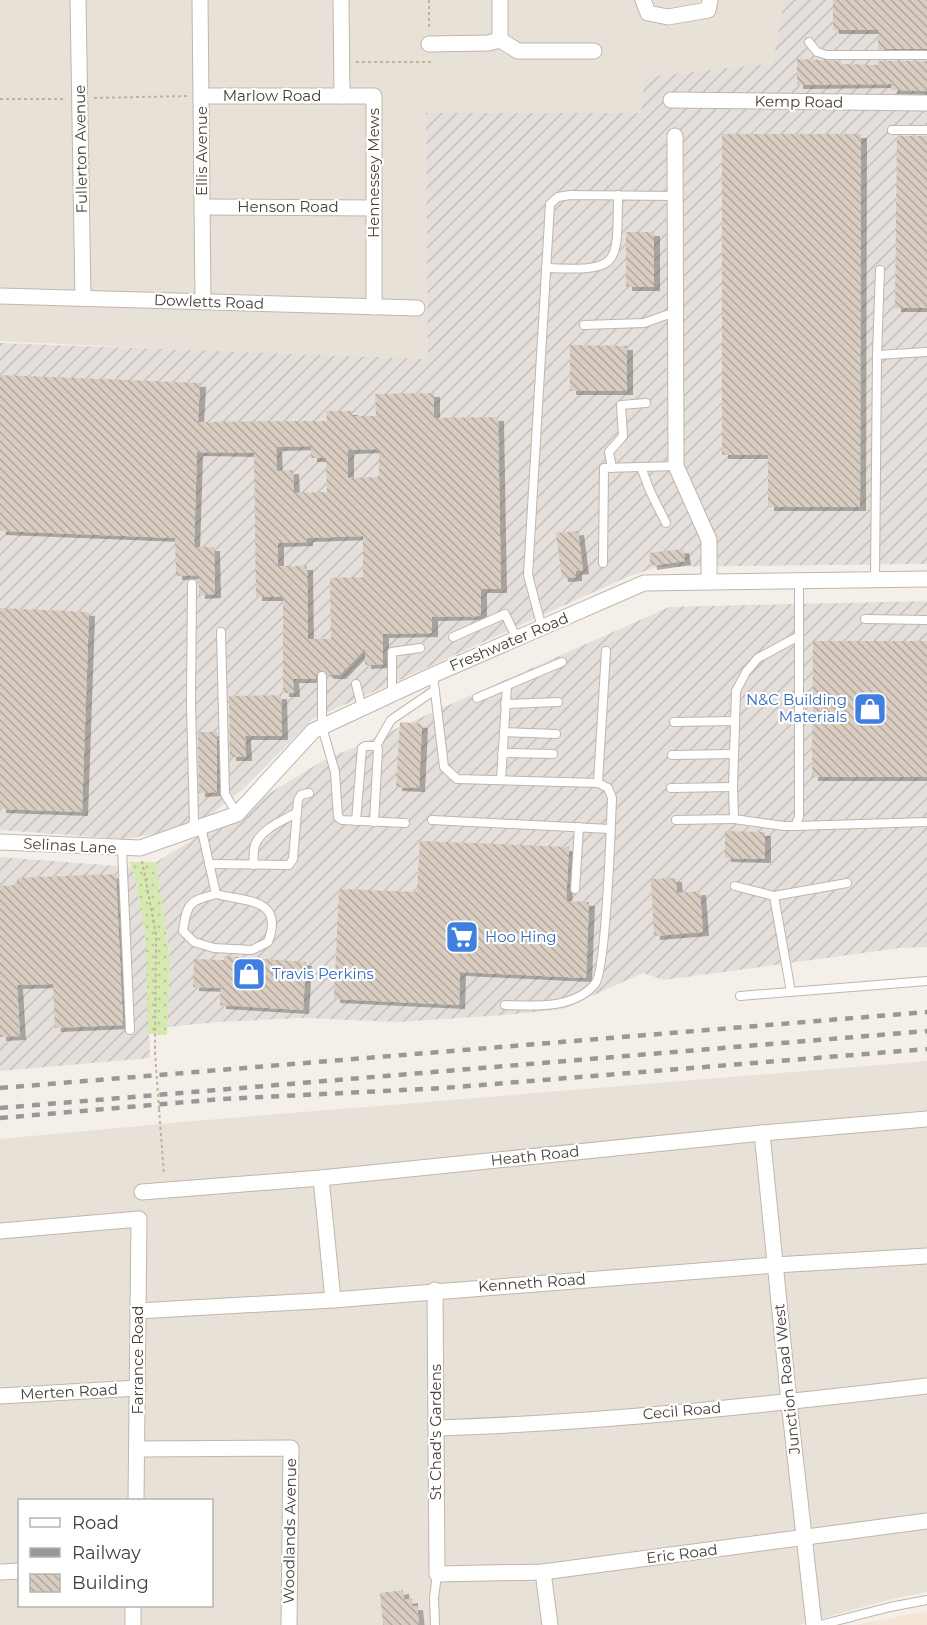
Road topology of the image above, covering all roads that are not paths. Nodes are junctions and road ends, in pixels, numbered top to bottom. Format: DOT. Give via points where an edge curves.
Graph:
graph roads {
  1 [pos="78,0"];
  2 [pos="200,0"];
  3 [pos="341,0"];
  4 [pos="500,0"];
  5 [pos="643,0"];
  6 [pos="710,0"];
  7 [pos="500,40"];
  8 [pos="809,42"];
  9 [pos="429,44"];
  10 [pos="594,51"];
  11 [pos="927,55"];
  12 [pos="202,96"];
  13 [pos="342,96"];
  14 [pos="671,100"];
  15 [pos="927,103"];
  16 [pos="892,130"];
  17 [pos="927,130"];
  18 [pos="675,136"];
  19 [pos="618,195"];
  20 [pos="675,196"];
  21 [pos="202,207"];
  22 [pos="374,208"];
  23 [pos="546,268"];
  24 [pos="880,270"];
  25 [pos="0,296"];
  26 [pos="83,298"];
  27 [pos="203,302"];
  28 [pos="374,307"];
  29 [pos="417,308"];
  30 [pos="675,312"];
  31 [pos="584,325"];
  32 [pos="927,352"];
  33 [pos="877,355"];
  34 [pos="646,403"];
  35 [pos="676,466"];
  36 [pos="641,467"];
  37 [pos="612,468"];
  38 [pos="666,523"];
  39 [pos="603,563"];
  40 [pos="875,579"];
  41 [pos="927,579"];
  42 [pos="799,580"];
  43 [pos="709,582"];
  44 [pos="192,584"];
  45 [pos="865,619"];
  46 [pos="927,620"];
  47 [pos="542,628"];
  48 [pos="221,632"];
  49 [pos="800,636"];
  50 [pos="453,637"];
  51 [pos="517,639"];
  52 [pos="420,648"];
  53 [pos="606,651"];
  54 [pos="562,662"];
  55 [pos="322,676"];
  56 [pos="434,682"];
  57 [pos="356,684"];
  58 [pos="507,686"];
  59 [pos="392,694"];
  60 [pos="477,698"];
  61 [pos="558,702"];
  62 [pos="506,704"];
  63 [pos="362,708"];
  64 [pos="735,721"];
  65 [pos="674,722"];
  66 [pos="322,727"];
  67 [pos="504,732"];
  68 [pos="556,734"];
  69 [pos="376,746"];
  70 [pos="502,753"];
  71 [pos="553,754"];
  72 [pos="734,754"];
  73 [pos="672,755"];
  74 [pos="501,780"];
  75 [pos="598,783"];
  76 [pos="733,787"];
  77 [pos="671,788"];
  78 [pos="309,793"];
  79 [pos="296,813"];
  80 [pos="237,814"];
  81 [pos="676,819"];
  82 [pos="734,819"];
  83 [pos="432,820"];
  84 [pos="356,821"];
  85 [pos="374,822"];
  86 [pos="927,822"];
  87 [pos="405,823"];
  88 [pos="795,826"];
  89 [pos="579,828"];
  90 [pos="196,829"];
  91 [pos="610,829"];
  92 [pos="0,842"];
  93 [pos="140,848"];
  94 [pos="122,849"];
  95 [pos="209,864"];
  96 [pos="253,865"];
  97 [pos="847,883"];
  98 [pos="735,886"];
  99 [pos="575,889"];
  100 [pos="216,894"];
  101 [pos="774,896"];
  102 [pos="927,981"];
  103 [pos="791,992"];
  104 [pos="740,996"];
  105 [pos="505,1005"];
  106 [pos="130,1030"];
  107 [pos="927,1119"];
  108 [pos="762,1133"];
  109 [pos="321,1178"];
  110 [pos="142,1192"];
  111 [pos="0,1231"];
  112 [pos="927,1256"];
  113 [pos="775,1265"];
  114 [pos="435,1290"];
  115 [pos="333,1300"];
  116 [pos="138,1311"];
  117 [pos="927,1386"];
  118 [pos="138,1388"];
  119 [pos="0,1396"];
  120 [pos="789,1402"];
  121 [pos="436,1428"];
  122 [pos="137,1449"];
  123 [pos="136,1499"];
  124 [pos="927,1521"];
  125 [pos="804,1538"];
  126 [pos="18,1571"];
  127 [pos="0,1572"];
  128 [pos="543,1572"];
  129 [pos="437,1574"];
  130 [pos="927,1600"];
  131 [pos="133,1607"];
  132 [pos="133,1625"];
  133 [pos="289,1625"];
  134 [pos="435,1625"];
  135 [pos="550,1625"];
  136 [pos="814,1625"];
  137 [pos="820,1625"];
  1 -- 26 [label="street, Fullerton Avenue"];
  2 -- 12 [label="street, Ellis Avenue"];
  3 -- 13 [label="street"];
  4 -- 7 [label="street"];
  5 -- 6 [label="street" via="648,13 668,17 708,10"];
  7 -- 9 [label="street"];
  7 -- 10 [label="street" via="518,51"];
  8 -- 11 [label="lane" via="817,52 827,55"];
  12 -- 13 [label="street, Marlow Road"];
  12 -- 21 [label="street, Ellis Avenue"];
  13 -- 22 [label="street, Hennessey Mews" via="374,96"];
  14 -- 15 [label="street, Kemp Road"];
  16 -- 17 [label="lane"];
  18 -- 20 [label="street"];
  19 -- 20 [label="lane"];
  19 -- 23 [label="lane" via="613,256 590,270"];
  19 -- 23 [label="lane" via="555,198 549,209"];
  20 -- 30 [label="street"];
  21 -- 22 [label="street, Henson Road"];
  21 -- 27 [label="street, Ellis Avenue"];
  22 -- 28 [label="street, Hennessey Mews"];
  23 -- 47 [label="lane" via="528,575"];
  24 -- 33 [label="lane"];
  25 -- 26 [label="street, Dowletts Road"];
  26 -- 27 [label="street, Dowletts Road"];
  27 -- 28 [label="street, Dowletts Road"];
  28 -- 29 [label="street, Dowletts Road"];
  30 -- 31 [label="lane" via="645,323"];
  30 -- 35 [label="street"];
  32 -- 33 [label="lane"];
  33 -- 40 [label="lane"];
  34 -- 37 [label="lane" via="621,405 623,436 609,452"];
  35 -- 36 [label="lane"];
  35 -- 43 [label="street" via="710,540"];
  36 -- 37 [label="lane"];
  36 -- 38 [label="lane"];
  37 -- 39 [label="lane" via="604,468"];
  40 -- 41 [label="street, Freshwater Road"];
  40 -- 42 [label="street, Freshwater Road"];
  42 -- 43 [label="street, Freshwater Road"];
  42 -- 49 [label="lane"];
  43 -- 47 [label="street, Freshwater Road" via="644,584"];
  44 -- 90 [label="lane"];
  45 -- 46 [label="lane"];
  47 -- 51 [label="street, Freshwater Road"];
  48 -- 80 [label="lane" via="225,794"];
  49 -- 64 [label="lane" via="758,658 746,672 736,691"];
  49 -- 88 [label="lane" via="800,817"];
  50 -- 51 [label="lane" via="504,614"];
  51 -- 56 [label="street, Freshwater Road"];
  52 -- 59 [label="lane" via="392,652"];
  53 -- 75 [label="lane"];
  54 -- 58 [label="lane"];
  55 -- 66 [label="lane"];
  56 -- 59 [label="street, Freshwater Road"];
  56 -- 69 [label="lane" via="391,720"];
  56 -- 74 [label="lane" via="444,767 457,779"];
  57 -- 63 [label="lane"];
  58 -- 60 [label="lane"];
  58 -- 62 [label="lane"];
  59 -- 63 [label="street, Freshwater Road"];
  61 -- 62 [label="lane"];
  62 -- 67 [label="lane"];
  63 -- 66 [label="street, Freshwater Road"];
  64 -- 65 [label="lane"];
  64 -- 72 [label="lane"];
  66 -- 80 [label="street, Freshwater Road" via="313,731"];
  66 -- 84 [label="lane" via="335,772 338,817"];
  67 -- 68 [label="lane"];
  67 -- 70 [label="lane"];
  69 -- 84 [label="lane" via="362,748"];
  69 -- 85 [label="lane"];
  70 -- 71 [label="lane"];
  70 -- 74 [label="lane"];
  72 -- 73 [label="lane"];
  72 -- 76 [label="lane"];
  74 -- 75 [label="lane"];
  75 -- 91 [label="lane" via="608,788 612,798"];
  76 -- 77 [label="lane"];
  76 -- 82 [label="lane"];
  78 -- 79 [label="lane" via="298,800"];
  79 -- 96 [label="lane" via="261,836 254,846"];
  79 -- 96 [label="lane" via="292,863"];
  80 -- 90 [label="street, Freshwater Road"];
  81 -- 82 [label="lane"];
  82 -- 88 [label="lane"];
  83 -- 89 [label="lane"];
  84 -- 85 [label="lane"];
  85 -- 87 [label="lane"];
  86 -- 88 [label="lane"];
  89 -- 91 [label="lane"];
  89 -- 99 [label="lane"];
  90 -- 93 [label="street, Freshwater Road"];
  90 -- 95 [label="lane"];
  91 -- 105 [label="lane" via="598,980 579,996 560,1003"];
  92 -- 94 [label="street, Selinas Lane"];
  93 -- 94 [label="street, Selinas Lane"];
  94 -- 106 [label="lane"];
  95 -- 96 [label="lane"];
  95 -- 100 [label="lane"];
  97 -- 101 [label="lane"];
  98 -- 101 [label="lane"];
  100 -- 100 [label="lane" via="258,902 269,913 273,930 268,942 252,950 214,948 194,942 183,931 186,910 196,898"];
  101 -- 103 [label="lane"];
  102 -- 103 [label="lane"];
  103 -- 104 [label="lane"];
  107 -- 108 [label="street, Heath Road"];
  108 -- 109 [label="street, Heath Road"];
  108 -- 113 [label="street, Junction Road West"];
  109 -- 110 [label="street, Heath Road"];
  109 -- 115 [label="street"];
  111 -- 116 [label="street, Farrance Road" via="139,1219"];
  112 -- 113 [label="street, Kenneth Road"];
  113 -- 114 [label="street, Kenneth Road"];
  113 -- 120 [label="street, Junction Road West"];
  114 -- 115 [label="street, Kenneth Road"];
  114 -- 121 [label="street, St Chad's Gardens"];
  115 -- 116 [label="street, Kenneth Road"];
  116 -- 118 [label="street, Farrance Road"];
  117 -- 120 [label="street, Cecil Road"];
  118 -- 119 [label="street, Merten Road"];
  118 -- 122 [label="street, Farrance Road"];
  120 -- 121 [label="street, Cecil Road" via="508,1426"];
  120 -- 125 [label="street, Junction Road West"];
  121 -- 129 [label="street, St Chad's Gardens"];
  122 -- 123 [label="street, Farrance Road"];
  122 -- 133 [label="street, Woodlands Avenue" via="291,1448"];
  124 -- 125 [label="street, Eric Road"];
  125 -- 128 [label="street, Eric Road"];
  125 -- 136 [label="street, Junction Road West"];
  126 -- 127 [label="street"];
  128 -- 129 [label="street, Eric Road"];
  128 -- 135 [label="street"];
  129 -- 134 [label="lane"];
  130 -- 137 [label="lane"];
  131 -- 132 [label="street"];
}
